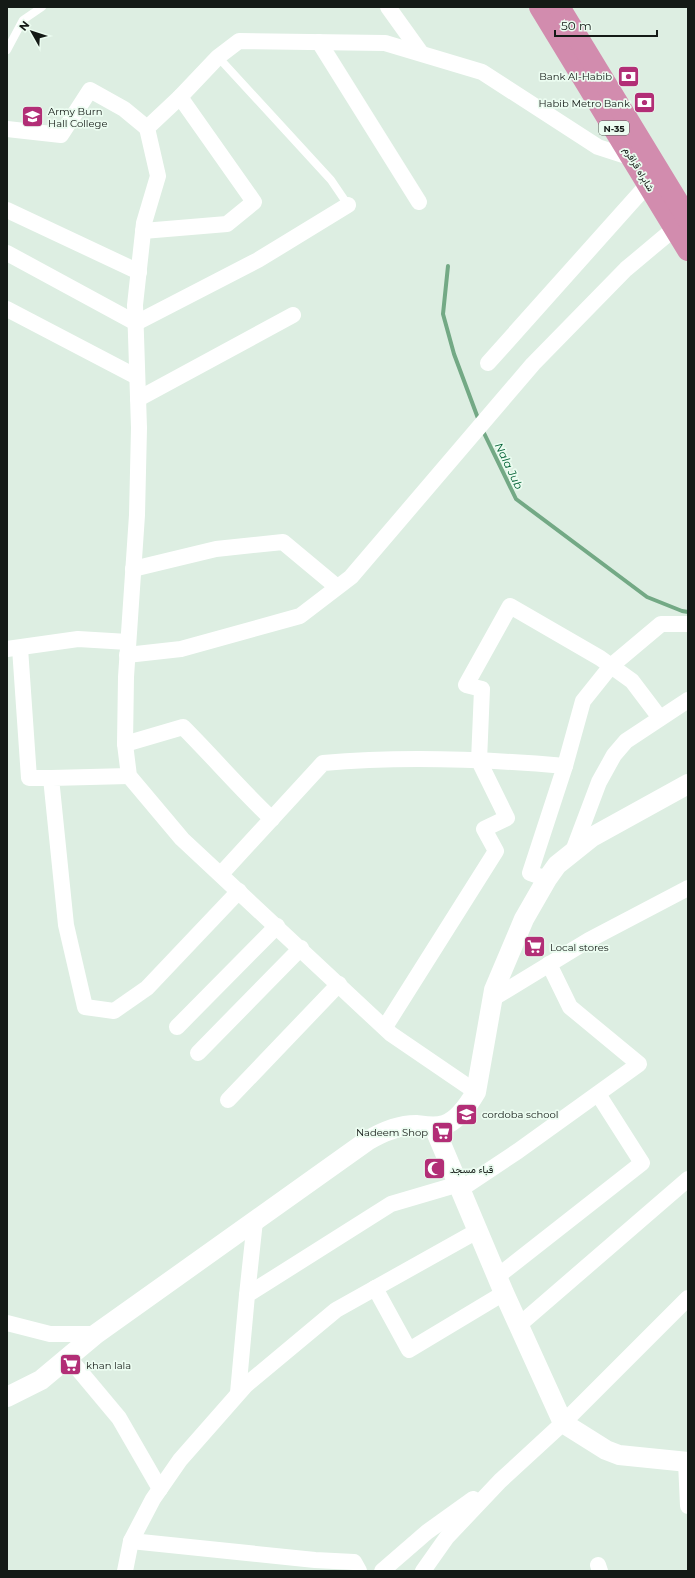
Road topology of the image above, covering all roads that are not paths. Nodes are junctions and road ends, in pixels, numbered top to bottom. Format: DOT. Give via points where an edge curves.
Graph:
graph roads {
  1 [pos="42,7"];
  2 [pos="388,7"];
  3 [pos="540,7"];
  4 [pos="559,7"];
  5 [pos="319,42"];
  6 [pos="7,50"];
  7 [pos="421,53"];
  8 [pos="218,57"];
  9 [pos="180,97"];
  10 [pos="147,128"];
  11 [pos="7,129"];
  12 [pos="632,158"];
  13 [pos="648,184"];
  14 [pos="419,202"];
  15 [pos="348,206"];
  16 [pos="7,210"];
  17 [pos="681,223"];
  18 [pos="143,231"];
  19 [pos="688,250"];
  20 [pos="7,253"];
  21 [pos="139,272"];
  22 [pos="7,309"];
  23 [pos="293,315"];
  24 [pos="136,323"];
  25 [pos="488,363"];
  26 [pos="137,377"];
  27 [pos="138,399"];
  28 [pos="133,569"];
  29 [pos="337,587"];
  30 [pos="688,624"];
  31 [pos="14,648"];
  32 [pos="128,649"];
  33 [pos="611,666"];
  34 [pos="688,700"];
  35 [pos="660,718"];
  36 [pos="125,744"];
  37 [pos="479,761"];
  38 [pos="565,766"];
  39 [pos="129,776"];
  40 [pos="51,778"];
  41 [pos="688,784"];
  42 [pos="272,819"];
  43 [pos="573,851"];
  44 [pos="221,874"];
  45 [pos="547,879"];
  46 [pos="688,888"];
  47 [pos="239,891"];
  48 [pos="276,926"];
  49 [pos="300,948"];
  50 [pos="548,964"];
  51 [pos="339,984"];
  52 [pos="492,999"];
  53 [pos="177,1027"];
  54 [pos="384,1028"];
  55 [pos="198,1053"];
  56 [pos="476,1092"];
  57 [pos="598,1094"];
  58 [pos="228,1100"];
  59 [pos="434,1127"];
  60 [pos="688,1179"];
  61 [pos="460,1186"];
  62 [pos="255,1220"];
  63 [pos="479,1230"];
  64 [pos="501,1284"];
  65 [pos="375,1288"];
  66 [pos="247,1295"];
  67 [pos="688,1298"];
  68 [pos="7,1323"];
  69 [pos="519,1325"];
  70 [pos="96,1334"];
  71 [pos="68,1357"];
  72 [pos="238,1393"];
  73 [pos="7,1397"];
  74 [pos="563,1423"];
  75 [pos="687,1462"];
  76 [pos="500,1480"];
  77 [pos="160,1489"];
  78 [pos="688,1506"];
  79 [pos="131,1541"];
  80 [pos="125,1571"];
  81 [pos="359,1571"];
  82 [pos="382,1571"];
  83 [pos="423,1571"];
  1 -- 6 [label="lane" via="23,20"];
  2 -- 7 [label="street"];
  3 -- 12 [label="highway, شاہراہ قراقرم / N-35"];
  4 -- 17 [label="highway, شاہراہ قراقرم / N-35"];
  5 -- 7 [label="street" via="386,43"];
  5 -- 8 [label="street" via="239,40"];
  5 -- 14 [label="street"];
  7 -- 12 [label="street" via="482,72 598,147"];
  8 -- 9 [label="street"];
  8 -- 15 [label="lane" via="331,180"];
  9 -- 10 [label="street"];
  9 -- 18 [label="street" via="254,202 227,224"];
  10 -- 11 [label="street" via="124,108 90,90 61,135"];
  10 -- 18 [label="street" via="158,176"];
  12 -- 13 [label="highway, شاہراہ قراقرم / N-35"];
  13 -- 17 [label="highway, شاہراہ قراقرم / N-35"];
  13 -- 25 [label="street"];
  15 -- 24 [label="street" via="258,260"];
  16 -- 21 [label="street"];
  17 -- 19 [label="highway, شاہراہ قراقرم / N-35"];
  17 -- 29 [label="street" via="626,270 533,364 351,577"];
  18 -- 21 [label="street"];
  20 -- 24 [label="street"];
  21 -- 24 [label="street" via="135,305"];
  22 -- 26 [label="street"];
  23 -- 27 [label="street"];
  24 -- 26 [label="street"];
  26 -- 27 [label="street"];
  27 -- 28 [label="street"];
  28 -- 29 [label="street" via="216,549 283,542"];
  28 -- 32 [label="street"];
  29 -- 32 [label="street" via="300,616 181,649"];
  30 -- 33 [label="street" via="661,624"];
  31 -- 32 [label="street" via="78,639"];
  31 -- 40 [label="street" via="29,778"];
  32 -- 36 [label="street"];
  33 -- 35 [label="street" via="632,681"];
  33 -- 37 [label="street" via="510,606 466,685 482,689"];
  33 -- 38 [label="street" via="583,701"];
  34 -- 35 [label="street"];
  35 -- 43 [label="street" via="626,741 614,755 599,782"];
  36 -- 39 [label="street"];
  36 -- 42 [label="street" via="183,727"];
  37 -- 38 [label="street"];
  37 -- 42 [label="street" via="376,758 323,763"];
  37 -- 54 [label="street" via="507,818 484,829 496,851"];
  38 -- 45 [label="street" via="530,873"];
  39 -- 40 [label="street"];
  39 -- 44 [label="street" via="182,839"];
  40 -- 47 [label="street" via="66,925 85,1007 114,1011 146,988"];
  41 -- 43 [label="street"];
  42 -- 44 [label="street"];
  43 -- 45 [label="street" via="557,865"];
  44 -- 47 [label="street"];
  45 -- 52 [label="street" via="524,919"];
  46 -- 50 [label="street"];
  47 -- 48 [label="street"];
  48 -- 49 [label="street"];
  48 -- 53 [label="street"];
  49 -- 51 [label="street"];
  49 -- 55 [label="street"];
  50 -- 52 [label="street"];
  50 -- 57 [label="street" via="570,1007 639,1064"];
  51 -- 54 [label="street"];
  51 -- 58 [label="street"];
  52 -- 56 [label="street"];
  54 -- 56 [label="street"];
  56 -- 59 [label="street" via="452,1121"];
  57 -- 61 [label="street"];
  57 -- 64 [label="street" via="642,1163"];
  59 -- 61 [label="street"];
  59 -- 62 [label="street" via="414,1125 382,1132"];
  60 -- 69 [label="street"];
  61 -- 63 [label="street"];
  61 -- 66 [label="street" via="391,1204"];
  62 -- 66 [label="street"];
  62 -- 70 [label="street"];
  63 -- 64 [label="street"];
  63 -- 65 [label="street"];
  64 -- 65 [label="street" via="409,1350"];
  64 -- 69 [label="street"];
  65 -- 72 [label="street" via="336,1310"];
  66 -- 72 [label="street"];
  67 -- 74 [label="street"];
  68 -- 70 [label="street" via="50,1334"];
  69 -- 74 [label="street"];
  70 -- 71 [label="street"];
  71 -- 73 [label="street" via="41,1380"];
  71 -- 77 [label="street" via="119,1418"];
  72 -- 77 [label="street" via="180,1460"];
  74 -- 75 [label="street" via="606,1450 619,1455"];
  74 -- 76 [label="street"];
  75 -- 78 [label="street"];
  76 -- 82 [label="street" via="427,1532"];
  76 -- 83 [label="street" via="447,1537"];
  77 -- 79 [label="street"];
  79 -- 80 [label="street"];
  79 -- 81 [label="street" via="354,1562"];
}
